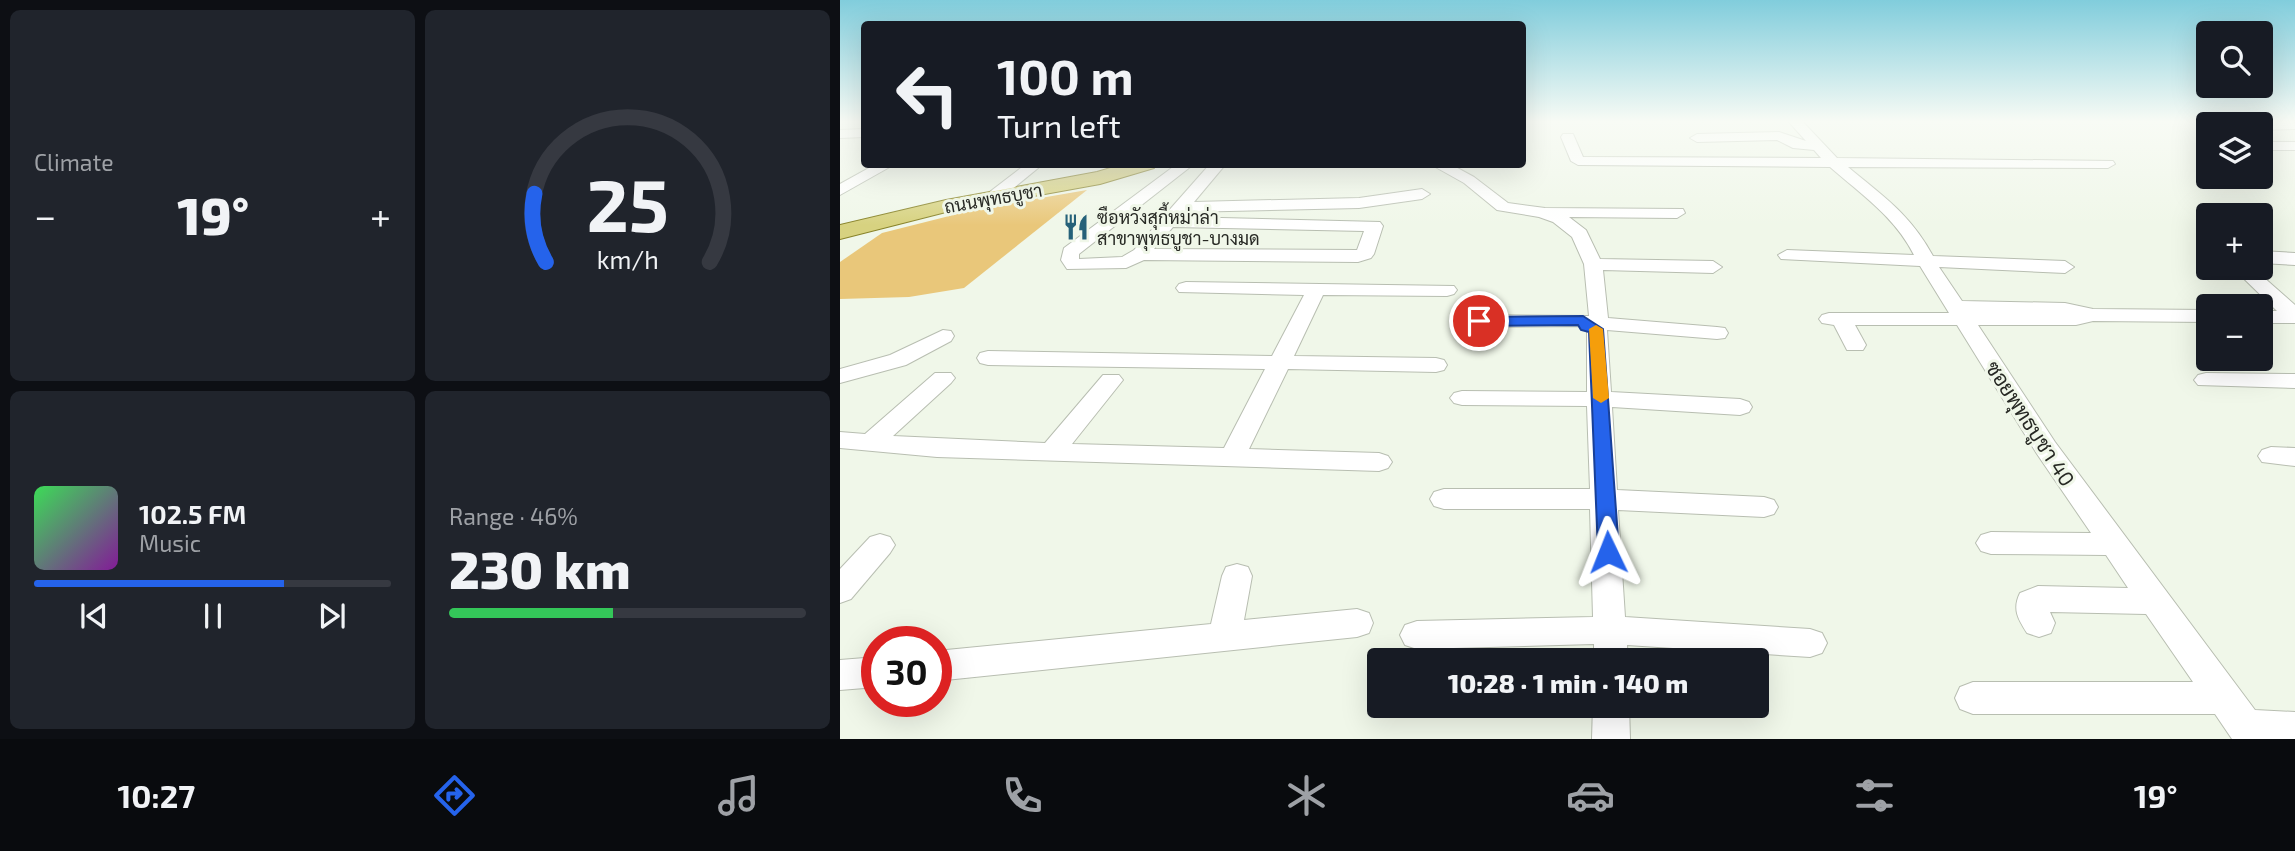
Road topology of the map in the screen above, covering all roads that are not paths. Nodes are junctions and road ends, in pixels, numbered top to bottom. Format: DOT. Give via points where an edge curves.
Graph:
graph roads {
  1 [pos="1576,155"];
  2 [pos="1773,155"];
  3 [pos="1828,155"];
  4 [pos="1868,155"];
  5 [pos="2108,164"];
  6 [pos="880,168"];
  7 [pos="1031,168"];
  8 [pos="1133,168"];
  9 [pos="1182,168"];
  10 [pos="1214,168"];
  11 [pos="1445,168"];
  12 [pos="841,189"];
  13 [pos="1422,194"];
  14 [pos="993,197"];
  15 [pos="1181,207"];
  16 [pos="1542,212"];
  17 [pos="1677,213"];
  18 [pos="1168,222"];
  19 [pos="840,232"];
  20 [pos="1140,254"];
  21 [pos="1787,255"];
  22 [pos="2273,258"];
  23 [pos="1926,259"];
  24 [pos="2295,259"];
  25 [pos="1593,264"];
  26 [pos="1713,267"];
  27 [pos="2065,267"];
  28 [pos="2255,280"];
  29 [pos="1186,288"];
  30 [pos="1316,290"];
  31 [pos="1447,290"];
  32 [pos="1960,313"];
  33 [pos="2196,316"];
  34 [pos="2273,317"];
  35 [pos="2295,317"];
  36 [pos="1479,321"];
  37 [pos="1596,322"];
  38 [pos="1717,332"];
  39 [pos="943,336"];
  40 [pos="1855,345"];
  41 [pos="988,359"];
  42 [pos="1282,361"];
  43 [pos="1436,365"];
  44 [pos="840,376"];
  45 [pos="943,377"];
  46 [pos="1111,380"];
  47 [pos="2206,380"];
  48 [pos="2295,381"];
  49 [pos="1462,398"];
  50 [pos="1601,399"];
  51 [pos="1740,407"];
  52 [pos="840,440"];
  53 [pos="871,442"];
  54 [pos="1051,452"];
  55 [pos="1232,458"];
  56 [pos="1379,462"];
  57 [pos="1444,499"];
  58 [pos="1606,499"];
  59 [pos="1764,507"];
  60 [pos="1991,543"];
  61 [pos="2112,544"];
  62 [pos="880,545"];
  63 [pos="1237,576"];
  64 [pos="840,590"];
  65 [pos="2155,601"];
  66 [pos="1357,622"];
  67 [pos="2039,623"];
  68 [pos="1417,635"];
  69 [pos="1225,636"];
  70 [pos="1810,643"];
  71 [pos="1611,645"];
  72 [pos="952,664"];
  73 [pos="861,673"];
  74 [pos="840,675"];
  75 [pos="1973,698"];
  76 [pos="2224,698"];
  77 [pos="1611,718"];
  78 [pos="2295,729"];
  79 [pos="2250,733"];
  80 [pos="1611,739"];
  1 -- 2 [label="street" via="1578,161"];
  3 -- 23 [label="street, ซอยพุทธบูชา 40" via="1899,218"];
  4 -- 5 [label="street"];
  6 -- 12 [label="street"];
  7 -- 14 [label="street"];
  8 -- 14 [label="main road, ถนนพุทธบูชา" via="1080,183"];
  9 -- 20 [label="street" via="1070,253 1070,260 1074,265 1126,262"];
  10 -- 15 [label="street"];
  11 -- 16 [label="street" via="1503,207"];
  13 -- 15 [label="street" via="1359,203"];
  14 -- 19 [label="main road, ถนนพุทธบูชา"];
  15 -- 18 [label="street"];
  16 -- 17 [label="street"];
  16 -- 25 [label="street" via="1580,234"];
  18 -- 20 [label="street"];
  18 -- 20 [label="street" via="1374,226 1365,254 1358,256"];
  21 -- 23 [label="street"];
  22 -- 24 [label="street"];
  23 -- 27 [label="street"];
  23 -- 32 [label="street, ซอยพุทธบูชา 40"];
  25 -- 26 [label="street"];
  25 -- 37 [label="street"];
  28 -- 35 [label="street"];
  29 -- 30 [label="street"];
  30 -- 31 [label="street"];
  30 -- 42 [label="street"];
  32 -- 33 [label="street" via="2076,319 2092,315"];
  32 -- 40 [label="street" via="1835,319"];
  32 -- 61 [label="street, ซอยพุทธบูชา 40"];
  34 -- 35 [label="street"];
  36 -- 37 [label="street"];
  37 -- 38 [label="street"];
  37 -- 50 [label="street"];
  39 -- 44 [label="street" via="898,360"];
  41 -- 42 [label="street"];
  42 -- 43 [label="street"];
  42 -- 55 [label="street"];
  45 -- 53 [label="street"];
  46 -- 54 [label="street"];
  47 -- 48 [label="street"];
  49 -- 50 [label="street"];
  50 -- 51 [label="street"];
  50 -- 58 [label="street"];
  52 -- 53 [label="street"];
  53 -- 54 [label="street"];
  54 -- 55 [label="street"];
  55 -- 56 [label="street"];
  57 -- 58 [label="street"];
  58 -- 59 [label="street"];
  58 -- 71 [label="street"];
  60 -- 61 [label="street"];
  61 -- 65 [label="street, ซอยพุทธบูชา 40"];
  62 -- 64 [label="street"];
  63 -- 69 [label="street"];
  65 -- 67 [label="street" via="2038,599 2031,602"];
  65 -- 76 [label="street, ซอยพุทธบูชา 40"];
  66 -- 69 [label="street"];
  68 -- 71 [label="street"];
  69 -- 72 [label="street"];
  70 -- 71 [label="street"];
  73 -- 74 [label="street"];
  75 -- 76 [label="street"];
  76 -- 79 [label="street, ซอยพุทธบูชา 40"];
  77 -- 80 [label="street"];
  78 -- 79 [label="street"];
}
